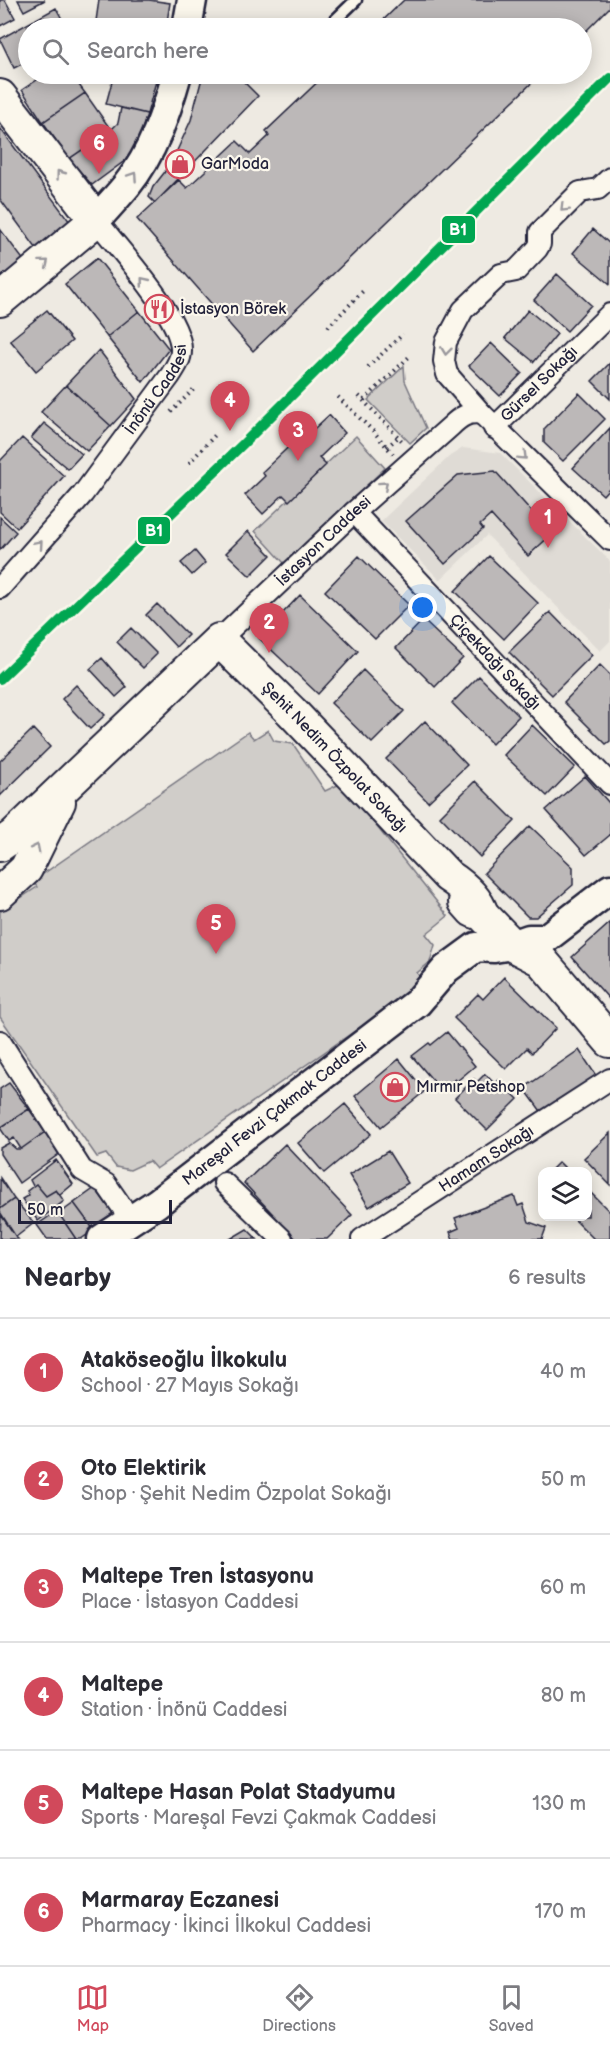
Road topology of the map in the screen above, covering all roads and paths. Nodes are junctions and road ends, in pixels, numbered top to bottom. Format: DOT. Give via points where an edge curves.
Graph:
graph roads {
  1 [pos="356,0"];
  2 [pos="337,18"];
  3 [pos="174,84"];
  4 [pos="2,102"];
  5 [pos="610,178"];
  6 [pos="96,220"];
  7 [pos="363,291"];
  8 [pos="0,300"];
  9 [pos="610,314"];
  10 [pos="328,327"];
  11 [pos="403,334"];
  12 [pos="411,355"];
  13 [pos="368,367"];
  14 [pos="196,387"];
  15 [pos="338,396"];
  16 [pos="359,396"];
  17 [pos="364,400"];
  18 [pos="166,416"];
  19 [pos="488,421"];
  20 [pos="217,433"];
  21 [pos="398,437"];
  22 [pos="387,447"];
  23 [pos="406,457"];
  24 [pos="189,463"];
  25 [pos="354,512"];
  26 [pos="610,540"];
  27 [pos="0,588"];
  28 [pos="219,640"];
  29 [pos="69,781"];
  30 [pos="610,784"];
  31 [pos="0,845"];
  32 [pos="610,873"];
  33 [pos="610,889"];
  34 [pos="0,893"];
  35 [pos="512,944"];
  36 [pos="0,1041"];
  37 [pos="610,1041"];
  38 [pos="610,1078"];
  39 [pos="224,1183"];
  40 [pos="131,1220"];
  41 [pos="102,1239"];
  42 [pos="282,1239"];
  43 [pos="362,1239"];
  1 -- 2 [label="lane"];
  6 -- 3 [label="street, one-way" via="141,164 154,141"];
  6 -- 4 [label="main road, İnönü Caddesi, one-way"];
  5 -- 19 [label="street, one-way" via="598,189 580,192 540,232 537,249 516,271 501,274 463,310 446,342 447,374"];
  8 -- 6 [label="main road, one-way"];
  27 -- 6 [label="street, İnönü Caddesi, one-way" via="83,494 178,363 180,341 171,319"];
  7 -- 10 [label="path"];
  9 -- 19 [label="street, Gürsel Sokağı"];
  11 -- 13 [label="path"];
  12 -- 17 [label="path"];
  14 -- 18 [label="path"];
  15 -- 22 [label="path"];
  16 -- 17 [label="path"];
  17 -- 21 [label="path"];
  19 -- 23 [label="street, İstasyon Caddesi" via="475,412 460,418"];
  19 -- 26 [label="street, one-way"];
  20 -- 24 [label="path"];
  21 -- 22 [label="path"];
  21 -- 23 [label="path"];
  22 -- 23 [label="path"];
  25 -- 23 [label="street, İstasyon Caddesi, one-way"];
  25 -- 28 [label="street, İstasyon Caddesi"];
  25 -- 30 [label="street, Çiçekdağı Sokağı"];
  28 -- 29 [label="main road, İstasyon Caddesi"];
  28 -- 35 [label="main road, Şehit Nedim Özpolat Sokağı" via="448,876 450,885 473,911"];
  29 -- 31 [label="main road, İstasyon Caddesi"];
  34 -- 29 [label="main road, one-way" via="26,869"];
  32 -- 35 [label="street" via="592,879"];
  33 -- 35 [label="street" via="545,939"];
  35 -- 37 [label="main road, Şehit Nedim Özpolat Sokağı" via="541,960"];
  35 -- 40 [label="street, Mareşal Fevzi Çakmak Caddesi" via="476,947 446,969 417,1003"];
  36 -- 40 [label="street" via="82,1170 106,1184"];
  38 -- 43 [label="street, Hamam Sokağı"];
  39 -- 42 [label="street"];
  40 -- 41 [label="street, Mareşal Fevzi Çakmak Caddesi"];
}
